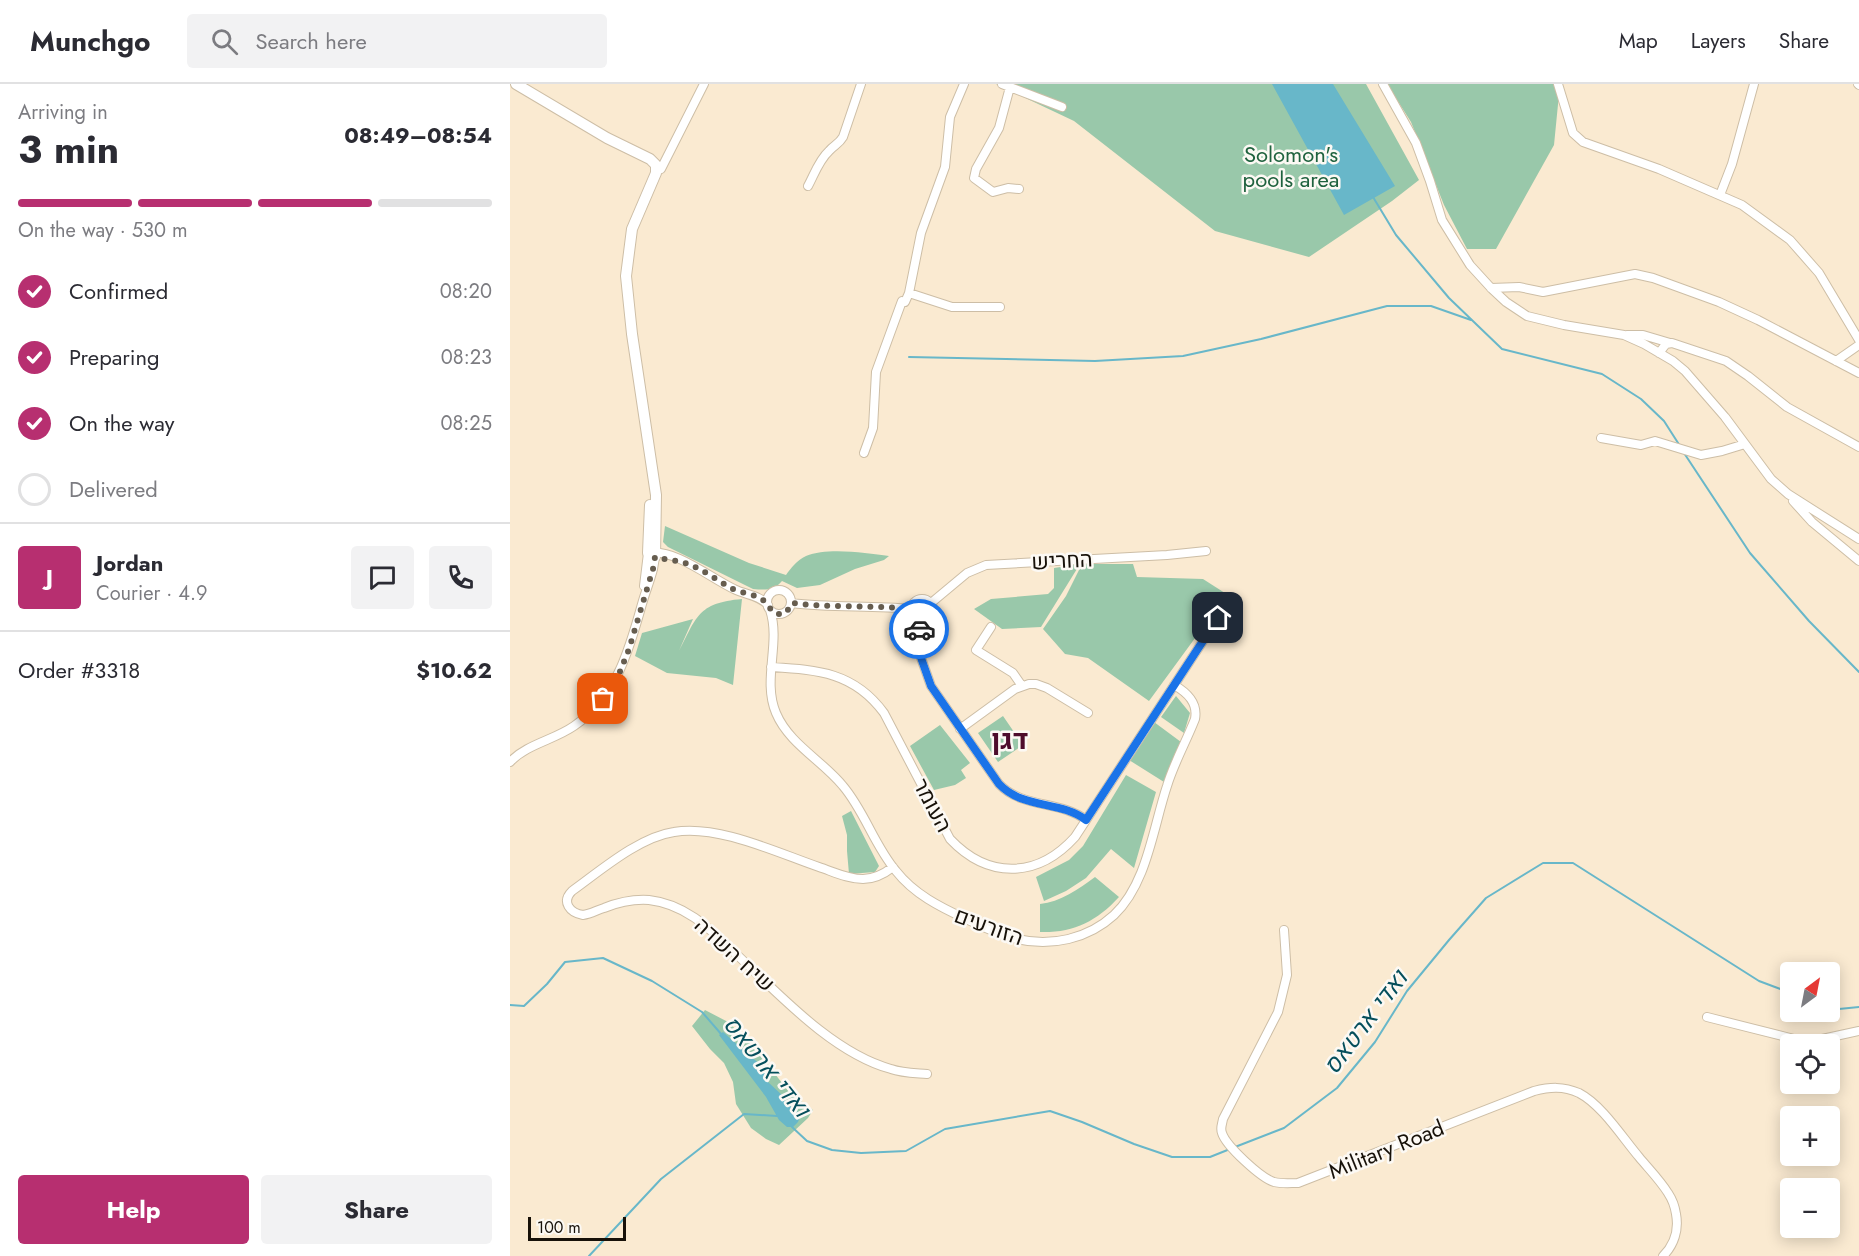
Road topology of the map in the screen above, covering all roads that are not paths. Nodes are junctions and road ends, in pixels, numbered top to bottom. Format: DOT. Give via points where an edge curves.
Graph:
graph roads {
  1 [pos="516,84"];
  2 [pos="704,84"];
  3 [pos="861,84"];
  4 [pos="964,84"];
  5 [pos="1383,84"];
  6 [pos="1558,84"];
  7 [pos="1754,84"];
  8 [pos="1006,85"];
  9 [pos="1062,107"];
  10 [pos="582,122"];
  11 [pos="662,157"];
  12 [pos="808,186"];
  13 [pos="1019,189"];
  14 [pos="1720,195"];
  15 [pos="627,276"];
  16 [pos="1491,288"];
  17 [pos="909,293"];
  18 [pos="1000,307"];
  19 [pos="1624,335"];
  20 [pos="1672,343"];
  21 [pos="1859,343"];
  22 [pos="1659,353"];
  23 [pos="1836,361"];
  24 [pos="1859,373"];
  25 [pos="1601,438"];
  26 [pos="1745,444"];
  27 [pos="1859,447"];
  28 [pos="864,453"];
  29 [pos="1788,494"];
  30 [pos="1859,539"];
  31 [pos="1206,551"];
  32 [pos="653,554"];
  33 [pos="1859,561"];
  34 [pos="773,592"];
  35 [pos="753,596"];
  36 [pos="792,603"];
  37 [pos="931,603"];
  38 [pos="769,607"];
  39 [pos="911,609"];
  40 [pos="786,613"];
  41 [pos="1222,616"];
  42 [pos="920,621"];
  43 [pos="991,627"];
  44 [pos="773,632"];
  45 [pos="771,667"];
  46 [pos="1174,685"];
  47 [pos="1022,686"];
  48 [pos="1088,713"];
  49 [pos="960,729"];
  50 [pos="523,752"];
  51 [pos="510,753"];
  52 [pos="510,762"];
  53 [pos="1086,820"];
  54 [pos="892,867"];
  55 [pos="1284,930"];
  56 [pos="1707,1017"];
  57 [pos="1859,1032"];
  58 [pos="927,1074"];
  59 [pos="1663,1256"];
  1 -- 10 [label="main road"];
  2 -- 11 [label="street"];
  3 -- 12 [label="street" via="839,144 829,150"];
  4 -- 17 [label="street" via="950,117 945,167 921,233"];
  5 -- 16 [label="street" via="1416,143 1442,220 1470,265"];
  6 -- 14 [label="street" via="1573,133 1583,142"];
  7 -- 14 [label="street"];
  8 -- 9 [label="street"];
  8 -- 13 [label="street" via="999,128 974,178 993,192"];
  10 -- 11 [label="main road"];
  10 -- 15 [label="main road" via="656,165 632,229"];
  11 -- 15 [label="main road" via="637,230"];
  14 -- 21 [label="street" via="1742,205 1790,240 1819,273"];
  15 -- 32 [label="main road" via="656,507"];
  16 -- 19 [label="street" via="1527,316"];
  16 -- 23 [label="street" via="1519,287 1543,292 1635,274 1719,302"];
  17 -- 18 [label="street" via="952,307"];
  17 -- 28 [label="street" via="902,301 876,372 873,428"];
  19 -- 20 [label="street" via="1643,335"];
  19 -- 22 [label="street"];
  20 -- 22 [label="street"];
  20 -- 27 [label="street" via="1726,362 1787,407"];
  21 -- 23 [label="street"];
  22 -- 26 [label="street" via="1685,371"];
  23 -- 24 [label="street"];
  25 -- 26 [label="street" via="1641,445 1655,441 1701,455"];
  26 -- 29 [label="street" via="1771,479"];
  29 -- 30 [label="street"];
  29 -- 33 [label="street" via="1812,522"];
  31 -- 37 [label="street, החריש" via="986,565 967,573"];
  32 -- 35 [label="street" via="673,556"];
  32 -- 50 [label="street" via="635,630 611,687 592,711 572,727"];
  34 -- 35 [label="street"];
  34 -- 36 [label="street" via="786,592"];
  34 -- 38 [label="street" via="768,598"];
  35 -- 38 [label="street"];
  36 -- 39 [label="street"];
  36 -- 40 [label="street"];
  37 -- 39 [label="street" via="920,599"];
  37 -- 42 [label="street" via="932,616"];
  38 -- 40 [label="street" via="777,614"];
  38 -- 44 [label="street, הזורעים"];
  39 -- 42 [label="street" via="912,616"];
  40 -- 44 [label="street"];
  41 -- 46 [label="street, העומר"];
  42 -- 49 [label="street" via="919,647 925,671"];
  43 -- 47 [label="street" via="976,650 1015,674"];
  44 -- 45 [label="street, הזורעים"];
  45 -- 53 [label="street, העומר" via="832,674 870,696 890,723 950,839 973,858 1003,868 1034,866 1063,850"];
  45 -- 54 [label="street, הזורעים" via="772,702 782,724 848,792"];
  46 -- 53 [label="street, העומר"];
  46 -- 54 [label="street, הזורעים" via="1192,700 1195,719 1168,783 1136,885 1101,926 1052,942 1016,939 936,904"];
  47 -- 48 [label="street" via="1043,686"];
  47 -- 49 [label="street"];
  49 -- 53 [label="street" via="1007,791"];
  50 -- 51 [label="street"];
  50 -- 52 [label="street"];
  54 -- 58 [label="street, שיח השדה" via="876,877 852,878 725,835 681,830 641,843 572,891 566,902 572,911 583,915 640,900 682,909 831,1038 877,1065"];
  55 -- 59 [label="street, Military Road" via="1287,975 1278,1012 1221,1129 1223,1137 1248,1165 1271,1181 1298,1183 1534,1091 1571,1090 1599,1109 1672,1199 1678,1225"];
  56 -- 57 [label="street" via="1813,1041"];
}
